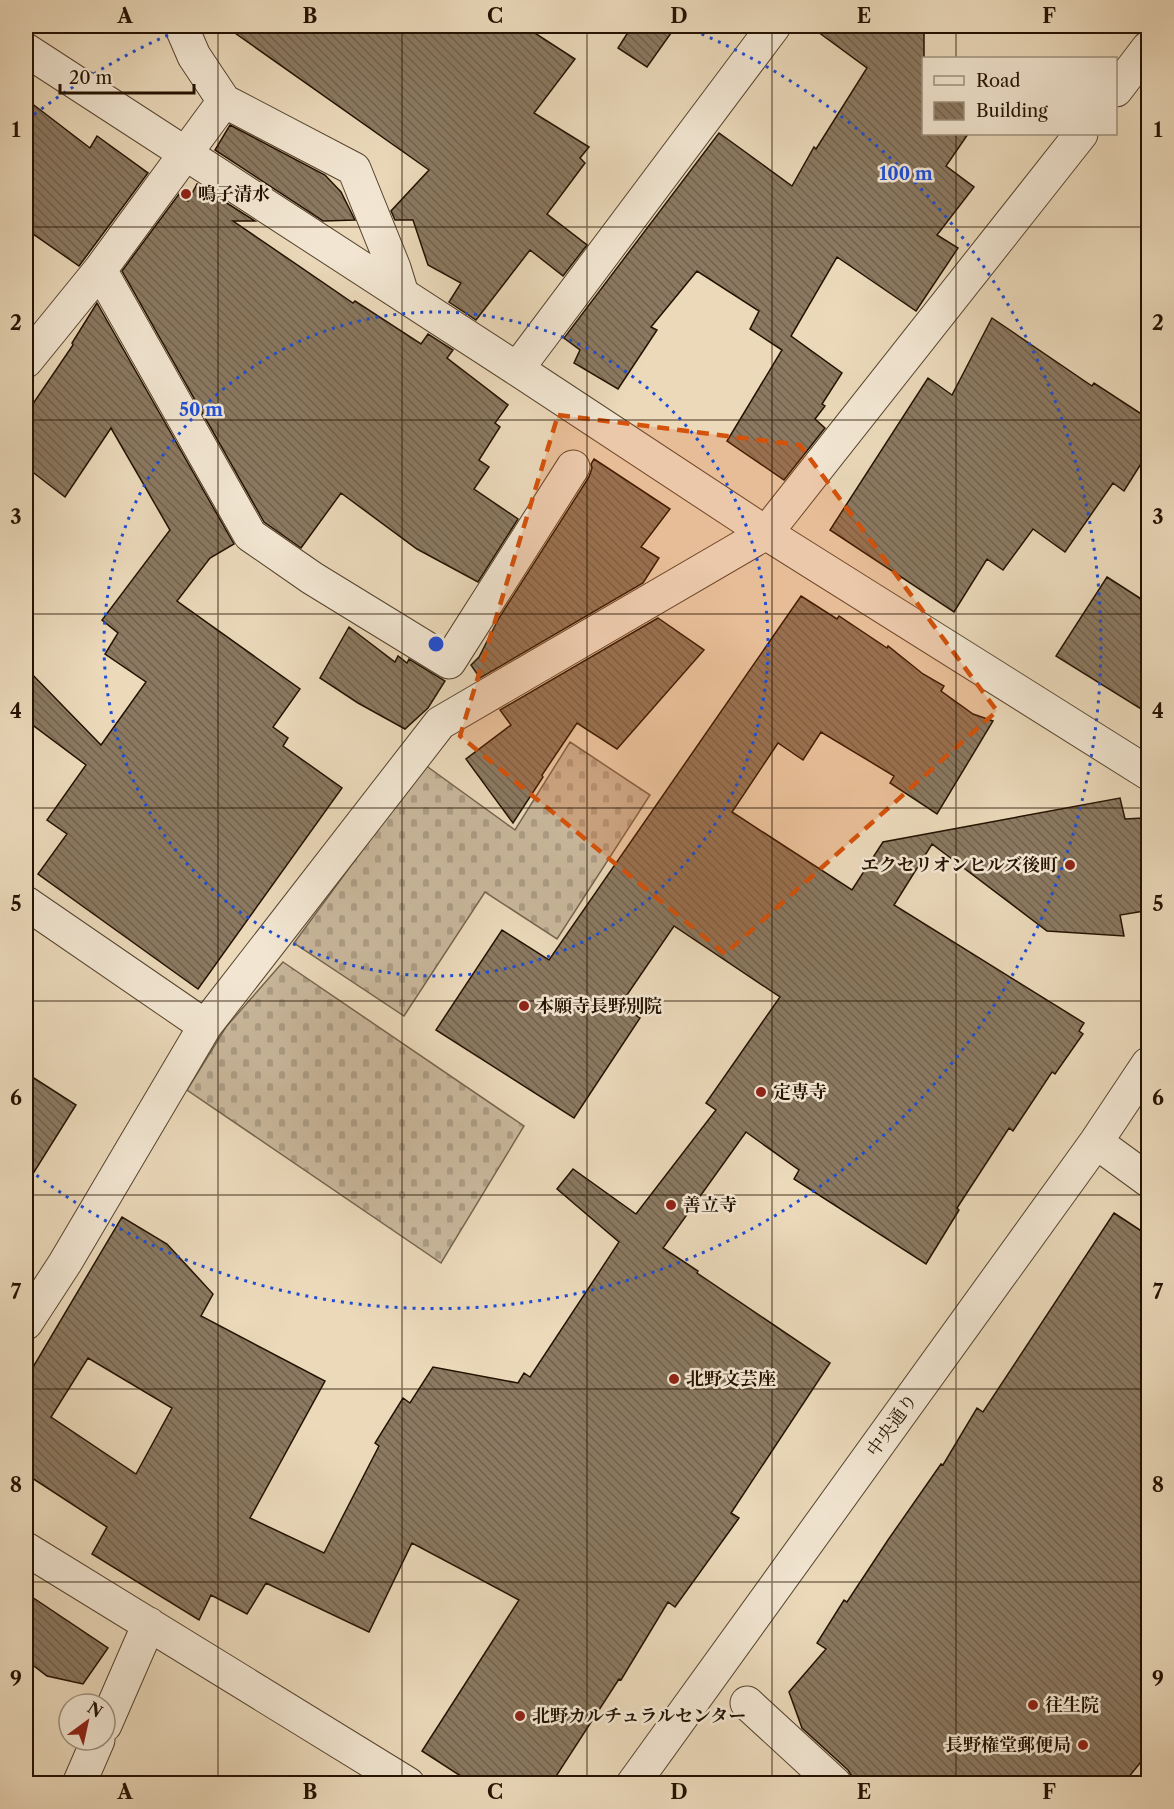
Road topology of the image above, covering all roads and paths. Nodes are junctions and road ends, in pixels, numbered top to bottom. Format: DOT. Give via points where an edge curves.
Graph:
graph roads {
  1 [pos="181,26"];
  2 [pos="774,26"];
  3 [pos="1149,48"];
  4 [pos="26,50"];
  5 [pos="1117,89"];
  6 [pos="224,101"];
  7 [pos="1080,135"];
  8 [pos="186,154"];
  9 [pos="100,270"];
  10 [pos="402,294"];
  11 [pos="26,360"];
  12 [pos="518,369"];
  13 [pos="573,467"];
  14 [pos="766,533"];
  15 [pos="449,662"];
  16 [pos="470,706"];
  17 [pos="1149,773"];
  18 [pos="26,903"];
  19 [pos="205,1026"];
  20 [pos="1149,1065"];
  21 [pos="1096,1142"];
  22 [pos="1149,1180"];
  23 [pos="26,1323"];
  24 [pos="26,1549"];
  25 [pos="149,1624"];
  26 [pos="117,1697"];
  27 [pos="747,1703"];
  28 [pos="93,1752"];
  29 [pos="79,1784"];
  30 [pos="408,1784"];
  31 [pos="633,1784"];
  32 [pos="835,1784"];
  1 -- 6 [label="street" via="194,56"];
  2 -- 12 [label="street"];
  3 -- 5 [label="street"];
  4 -- 8 [label="street"];
  6 -- 8 [label="street"];
  6 -- 10 [label="street" via="354,169"];
  7 -- 14 [label="street"];
  8 -- 9 [label="street"];
  8 -- 10 [label="street"];
  9 -- 11 [label="street"];
  9 -- 15 [label="street" via="250,535"];
  10 -- 12 [label="street"];
  12 -- 14 [label="street"];
  13 -- 15 [label="street"];
  14 -- 16 [label="street"];
  14 -- 17 [label="street"];
  15 -- 16 [label="street"];
  16 -- 19 [label="street" via="440,723"];
  18 -- 19 [label="street"];
  19 -- 23 [label="street"];
  20 -- 21 [label="street, 中央通り"];
  21 -- 22 [label="street"];
  21 -- 31 [label="street, 中央通り"];
  24 -- 25 [label="street"];
  25 -- 26 [label="street"];
  25 -- 30 [label="street"];
  27 -- 32 [label="street"];
  28 -- 29 [label="street"];
}
